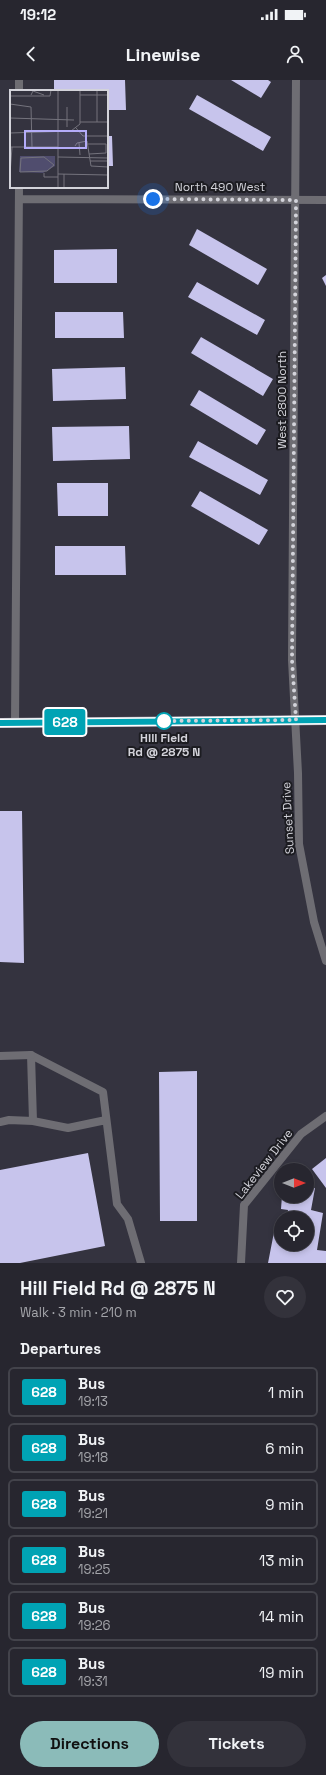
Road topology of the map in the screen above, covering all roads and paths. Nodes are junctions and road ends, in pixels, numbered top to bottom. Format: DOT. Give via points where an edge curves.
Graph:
graph roads {
  1 [pos="296,80"];
  2 [pos="19,188"];
  3 [pos="19,199"];
  4 [pos="296,200"];
  5 [pos="326,200"];
  6 [pos="296,720"];
  7 [pos="326,720"];
  8 [pos="0,723"];
  9 [pos="15,723"];
  10 [pos="326,961"];
  11 [pos="31,1055"];
  12 [pos="0,1056"];
  13 [pos="326,1116"];
  14 [pos="106,1120"];
  15 [pos="33,1121"];
  16 [pos="0,1122"];
  17 [pos="141,1263"];
  18 [pos="241,1263"];
  1 -- 4 [label="street, West 2800 North"];
  2 -- 3 [label="street"];
  3 -- 4 [label="street, North 490 West"];
  3 -- 9 [label="street"];
  4 -- 5 [label="street, North 490 West"];
  4 -- 6 [label="street, West 2800 North" via="292,652"];
  6 -- 7 [label="main road"];
  6 -- 9 [label="main road"];
  6 -- 10 [label="street, Sunset Drive" via="299,844 314,922"];
  8 -- 9 [label="main road"];
  11 -- 12 [label="street"];
  11 -- 14 [label="street" via="102,1092"];
  11 -- 15 [label="street"];
  13 -- 18 [label="street, Lakeview Drive" via="301,1134 244,1205"];
  14 -- 15 [label="street" via="68,1128"];
  14 -- 17 [label="street" via="117,1204 128,1219"];
  15 -- 16 [label="street"];
}
